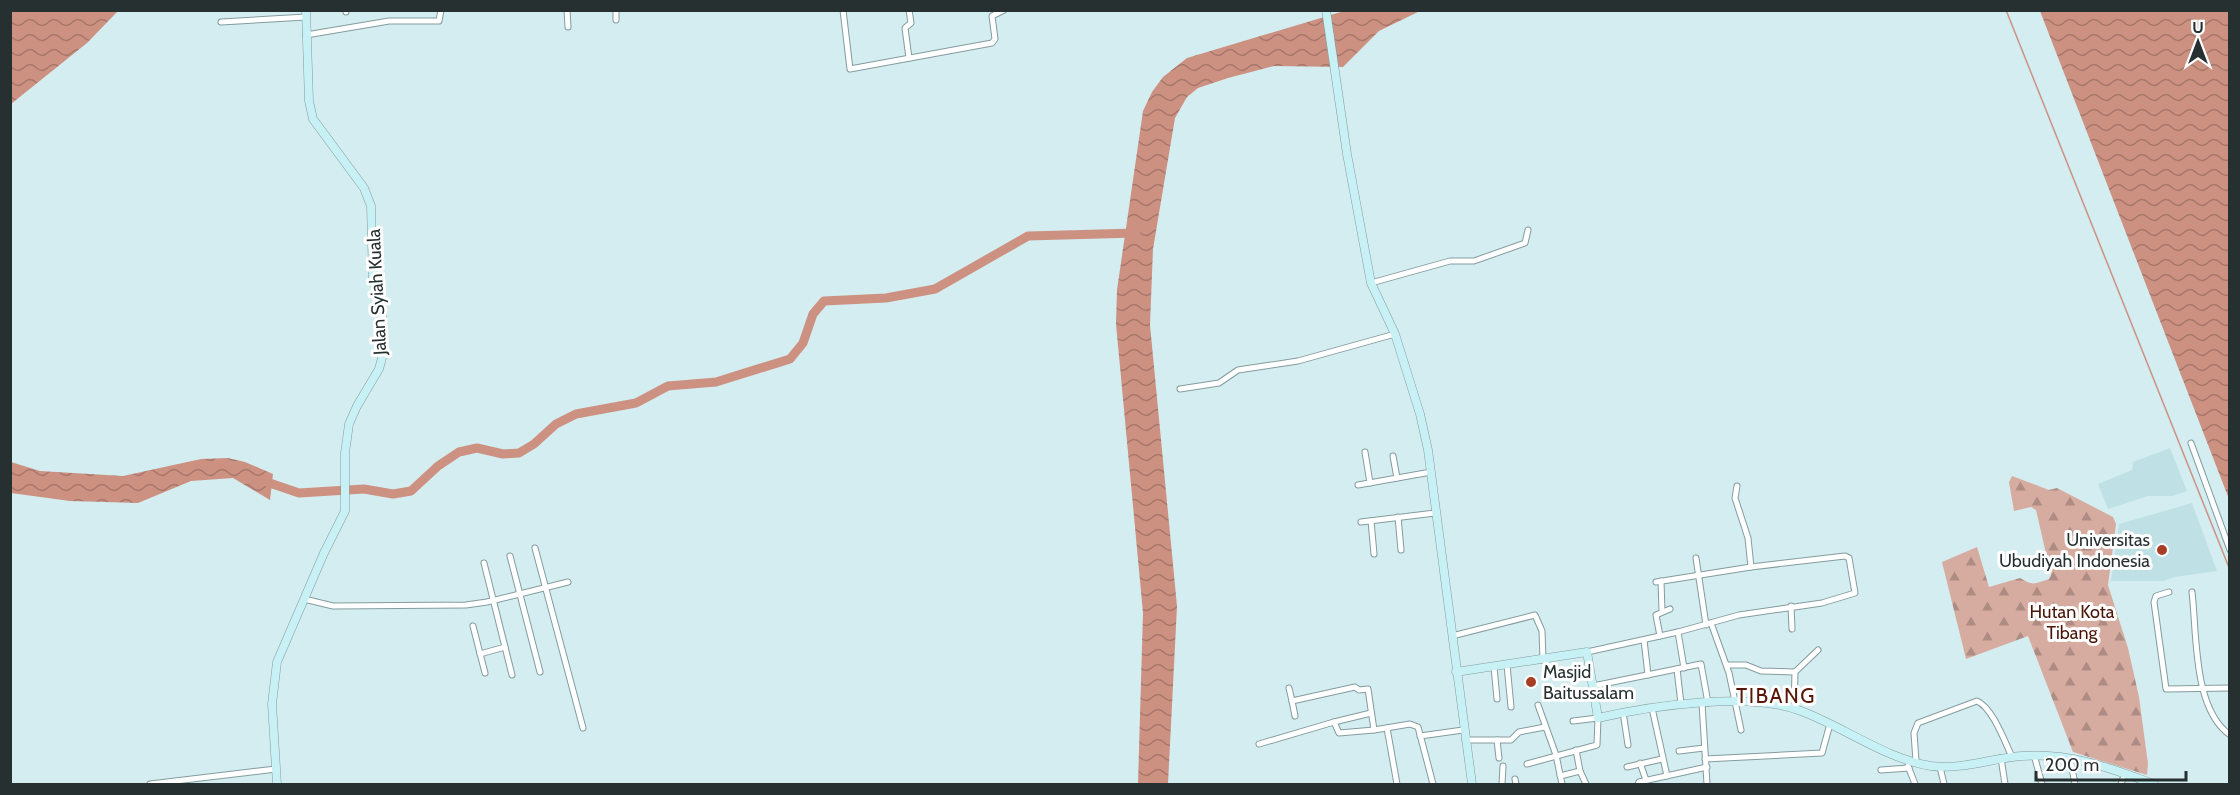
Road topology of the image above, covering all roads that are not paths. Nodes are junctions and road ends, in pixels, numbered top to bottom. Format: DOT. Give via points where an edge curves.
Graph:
graph roads {
  1 [pos="441,10"];
  2 [pos="567,10"];
  3 [pos="616,10"];
  4 [pos="843,10"];
  5 [pos="909,10"];
  6 [pos="1005,10"];
  7 [pos="1326,10"];
  8 [pos="306,14"];
  9 [pos="616,20"];
  10 [pos="221,22"];
  11 [pos="567,27"];
  12 [pos="306,35"];
  13 [pos="909,58"];
  14 [pos="1528,230"];
  15 [pos="1371,283"];
  16 [pos="1395,334"];
  17 [pos="1180,389"];
  18 [pos="2191,443"];
  19 [pos="1365,452"];
  20 [pos="1393,456"];
  21 [pos="1431,472"];
  22 [pos="1397,478"];
  23 [pos="1371,483"];
  24 [pos="1358,485"];
  25 [pos="1737,486"];
  26 [pos="1435,513"];
  27 [pos="1398,517"];
  28 [pos="1371,520"];
  29 [pos="1361,522"];
  30 [pos="535,548"];
  31 [pos="1401,550"];
  32 [pos="2229,550"];
  33 [pos="1374,554"];
  34 [pos="510,556"];
  35 [pos="1696,558"];
  36 [pos="484,563"];
  37 [pos="1751,567"];
  38 [pos="1697,576"];
  39 [pos="568,582"];
  40 [pos="545,588"];
  41 [pos="2169,592"];
  42 [pos="2192,592"];
  43 [pos="520,594"];
  44 [pos="304,599"];
  45 [pos="493,601"];
  46 [pos="1791,606"];
  47 [pos="1670,609"];
  48 [pos="1662,611"];
  49 [pos="1709,624"];
  50 [pos="473,626"];
  51 [pos="1792,629"];
  52 [pos="1678,632"];
  53 [pos="1452,636"];
  54 [pos="1660,636"];
  55 [pos="1644,640"];
  56 [pos="505,647"];
  57 [pos="1818,650"];
  58 [pos="1587,652"];
  59 [pos="480,654"];
  60 [pos="1543,660"];
  61 [pos="1507,665"];
  62 [pos="1727,665"];
  63 [pos="1494,667"];
  64 [pos="1681,668"];
  65 [pos="540,672"];
  66 [pos="1456,672"];
  67 [pos="1796,672"];
  68 [pos="485,673"];
  69 [pos="512,675"];
  70 [pos="1648,675"];
  71 [pos="1593,686"];
  72 [pos="1289,688"];
  73 [pos="2229,688"];
  74 [pos="2203,689"];
  75 [pos="1497,699"];
  76 [pos="1292,701"];
  77 [pos="1705,703"];
  78 [pos="1736,703"];
  79 [pos="1681,704"];
  80 [pos="1538,705"];
  81 [pos="1511,708"];
  82 [pos="1652,708"];
  83 [pos="1794,708"];
  84 [pos="1371,712"];
  85 [pos="1623,712"];
  86 [pos="1295,716"];
  87 [pos="1598,718"];
  88 [pos="1573,721"];
  89 [pos="1334,722"];
  90 [pos="1830,724"];
  91 [pos="1545,727"];
  92 [pos="584,728"];
  93 [pos="1387,728"];
  94 [pos="1374,730"];
  95 [pos="1463,730"];
  96 [pos="1741,730"];
  97 [pos="2229,735"];
  98 [pos="1420,736"];
  99 [pos="1465,740"];
  100 [pos="1497,740"];
  101 [pos="1259,744"];
  102 [pos="1628,745"];
  103 [pos="1704,748"];
  104 [pos="1576,750"];
  105 [pos="1679,752"];
  106 [pos="1556,754"];
  107 [pos="2034,755"];
  108 [pos="2070,756"];
  109 [pos="2012,757"];
  110 [pos="1499,758"];
  111 [pos="2001,758"];
  112 [pos="1662,759"];
  113 [pos="1706,759"];
  114 [pos="1912,760"];
  115 [pos="1640,763"];
  116 [pos="1527,764"];
  117 [pos="1503,766"];
  118 [pos="1627,767"];
  119 [pos="1707,767"];
  120 [pos="1940,767"];
  121 [pos="1909,768"];
  122 [pos="276,769"];
  123 [pos="1881,770"];
  124 [pos="1580,771"];
  125 [pos="2125,773"];
  126 [pos="1560,776"];
  127 [pos="1666,776"];
  128 [pos="1646,780"];
  129 [pos="150,784"];
  130 [pos="277,784"];
  131 [pos="1397,784"];
  132 [pos="1433,784"];
  133 [pos="1472,784"];
  134 [pos="1502,784"];
  135 [pos="1562,784"];
  136 [pos="1586,784"];
  137 [pos="1638,784"];
  138 [pos="1707,784"];
  139 [pos="1915,784"];
  140 [pos="1944,784"];
  141 [pos="2006,784"];
  142 [pos="2042,784"];
  143 [pos="2075,784"];
  144 [pos="2121,784"];
  145 [pos="2154,784"];
  1 -- 12 [label="street" via="439,21 393,21"];
  2 -- 11 [label="street"];
  3 -- 9 [label="street"];
  4 -- 13 [label="street" via="850,69"];
  5 -- 13 [label="street" via="911,23 905,28"];
  6 -- 13 [label="street" via="992,16 992,43"];
  7 -- 15 [label="street"];
  8 -- 10 [label="street"];
  8 -- 12 [label="street, Jalan Syiah Kuala"];
  12 -- 44 [label="street, Jalan Syiah Kuala" via="313,119 370,200 373,278 382,311 382,361 349,424 345,511"];
  14 -- 15 [label="street" via="1525,243 1489,256 1474,261 1450,261"];
  15 -- 16 [label="street"];
  16 -- 17 [label="street" via="1298,362 1238,370 1215,384"];
  16 -- 21 [label="street" via="1420,414"];
  18 -- 32 [label="street"];
  19 -- 23 [label="street"];
  20 -- 22 [label="street"];
  21 -- 22 [label="street"];
  21 -- 26 [label="street"];
  22 -- 23 [label="street"];
  23 -- 24 [label="street"];
  25 -- 37 [label="street" via="1736,498 1748,538"];
  26 -- 27 [label="street"];
  26 -- 53 [label="street"];
  27 -- 28 [label="street"];
  27 -- 31 [label="street"];
  28 -- 29 [label="street"];
  28 -- 33 [label="street"];
  30 -- 40 [label="street"];
  34 -- 43 [label="street"];
  35 -- 38 [label="street"];
  36 -- 45 [label="street"];
  37 -- 38 [label="street"];
  37 -- 46 [label="street" via="1850,558 1855,593 1822,603"];
  38 -- 48 [label="street" via="1658,582"];
  38 -- 49 [label="street"];
  39 -- 40 [label="street"];
  40 -- 43 [label="street"];
  40 -- 92 [label="street"];
  41 -- 74 [label="street" via="2157,596 2154,602 2166,689"];
  42 -- 74 [label="street"];
  43 -- 45 [label="street"];
  43 -- 65 [label="street"];
  44 -- 45 [label="street" via="346,606 466,605"];
  44 -- 122 [label="street, Jalan Syiah Kuala" via="277,662 272,704"];
  45 -- 56 [label="street"];
  46 -- 49 [label="street"];
  46 -- 51 [label="street"];
  47 -- 48 [label="street"];
  48 -- 54 [label="street" via="1656,615"];
  49 -- 52 [label="street"];
  49 -- 62 [label="street"];
  50 -- 59 [label="street"];
  52 -- 54 [label="street"];
  52 -- 64 [label="street"];
  53 -- 60 [label="street" via="1536,616 1542,631"];
  53 -- 66 [label="street"];
  54 -- 55 [label="street"];
  55 -- 58 [label="street"];
  55 -- 70 [label="street"];
  56 -- 59 [label="street"];
  56 -- 69 [label="street"];
  57 -- 67 [label="street"];
  58 -- 60 [label="street"];
  58 -- 71 [label="street"];
  59 -- 68 [label="street"];
  60 -- 61 [label="street"];
  61 -- 63 [label="street"];
  61 -- 81 [label="street"];
  62 -- 67 [label="street"];
  62 -- 78 [label="street"];
  63 -- 66 [label="street"];
  63 -- 75 [label="street"];
  64 -- 70 [label="street"];
  64 -- 77 [label="street" via="1702,665"];
  64 -- 79 [label="street"];
  66 -- 95 [label="street"];
  67 -- 83 [label="street"];
  70 -- 71 [label="street"];
  71 -- 87 [label="street"];
  72 -- 76 [label="street"];
  73 -- 74 [label="street"];
  74 -- 97 [label="street" via="2213,720"];
  76 -- 84 [label="street" via="1355,687 1367,689"];
  76 -- 86 [label="street"];
  77 -- 78 [label="street"];
  77 -- 79 [label="street"];
  77 -- 103 [label="street"];
  78 -- 83 [label="street"];
  78 -- 96 [label="street"];
  79 -- 82 [label="street"];
  80 -- 91 [label="street"];
  82 -- 85 [label="street"];
  82 -- 112 [label="street"];
  83 -- 90 [label="street"];
  84 -- 89 [label="street"];
  84 -- 94 [label="street"];
  85 -- 87 [label="street"];
  85 -- 102 [label="street"];
  87 -- 88 [label="street"];
  87 -- 104 [label="street" via="1597,745"];
  89 -- 94 [label="street" via="1339,734"];
  89 -- 101 [label="street"];
  90 -- 113 [label="street" via="1822,753"];
  90 -- 114 [label="street"];
  91 -- 100 [label="street" via="1519,732 1511,740"];
  91 -- 106 [label="street"];
  93 -- 94 [label="street"];
  93 -- 98 [label="street" via="1413,723"];
  93 -- 131 [label="street"];
  95 -- 98 [label="street"];
  95 -- 99 [label="street"];
  98 -- 132 [label="street"];
  99 -- 100 [label="street"];
  99 -- 133 [label="street"];
  100 -- 110 [label="street"];
  103 -- 105 [label="street"];
  103 -- 113 [label="street"];
  104 -- 106 [label="street"];
  104 -- 124 [label="street"];
  106 -- 116 [label="street"];
  106 -- 126 [label="street"];
  107 -- 108 [label="street"];
  107 -- 109 [label="street"];
  107 -- 142 [label="street"];
  108 -- 125 [label="street"];
  108 -- 143 [label="street"];
  109 -- 111 [label="street"];
  109 -- 114 [label="street" via="1996,724 1977,701 1918,723"];
  111 -- 120 [label="street"];
  111 -- 141 [label="street"];
  112 -- 115 [label="street"];
  112 -- 127 [label="street"];
  113 -- 119 [label="street"];
  114 -- 120 [label="street"];
  114 -- 121 [label="street"];
  115 -- 118 [label="street"];
  115 -- 128 [label="street"];
  117 -- 134 [label="street"];
  119 -- 127 [label="street"];
  119 -- 138 [label="street"];
  120 -- 140 [label="street"];
  121 -- 123 [label="street"];
  121 -- 139 [label="street"];
  122 -- 129 [label="street"];
  122 -- 130 [label="street, Jalan Syiah Kuala"];
  124 -- 126 [label="street"];
  124 -- 136 [label="street"];
  125 -- 144 [label="street"];
  125 -- 145 [label="street"];
  126 -- 135 [label="street"];
  127 -- 128 [label="street"];
  128 -- 137 [label="street"];
}
